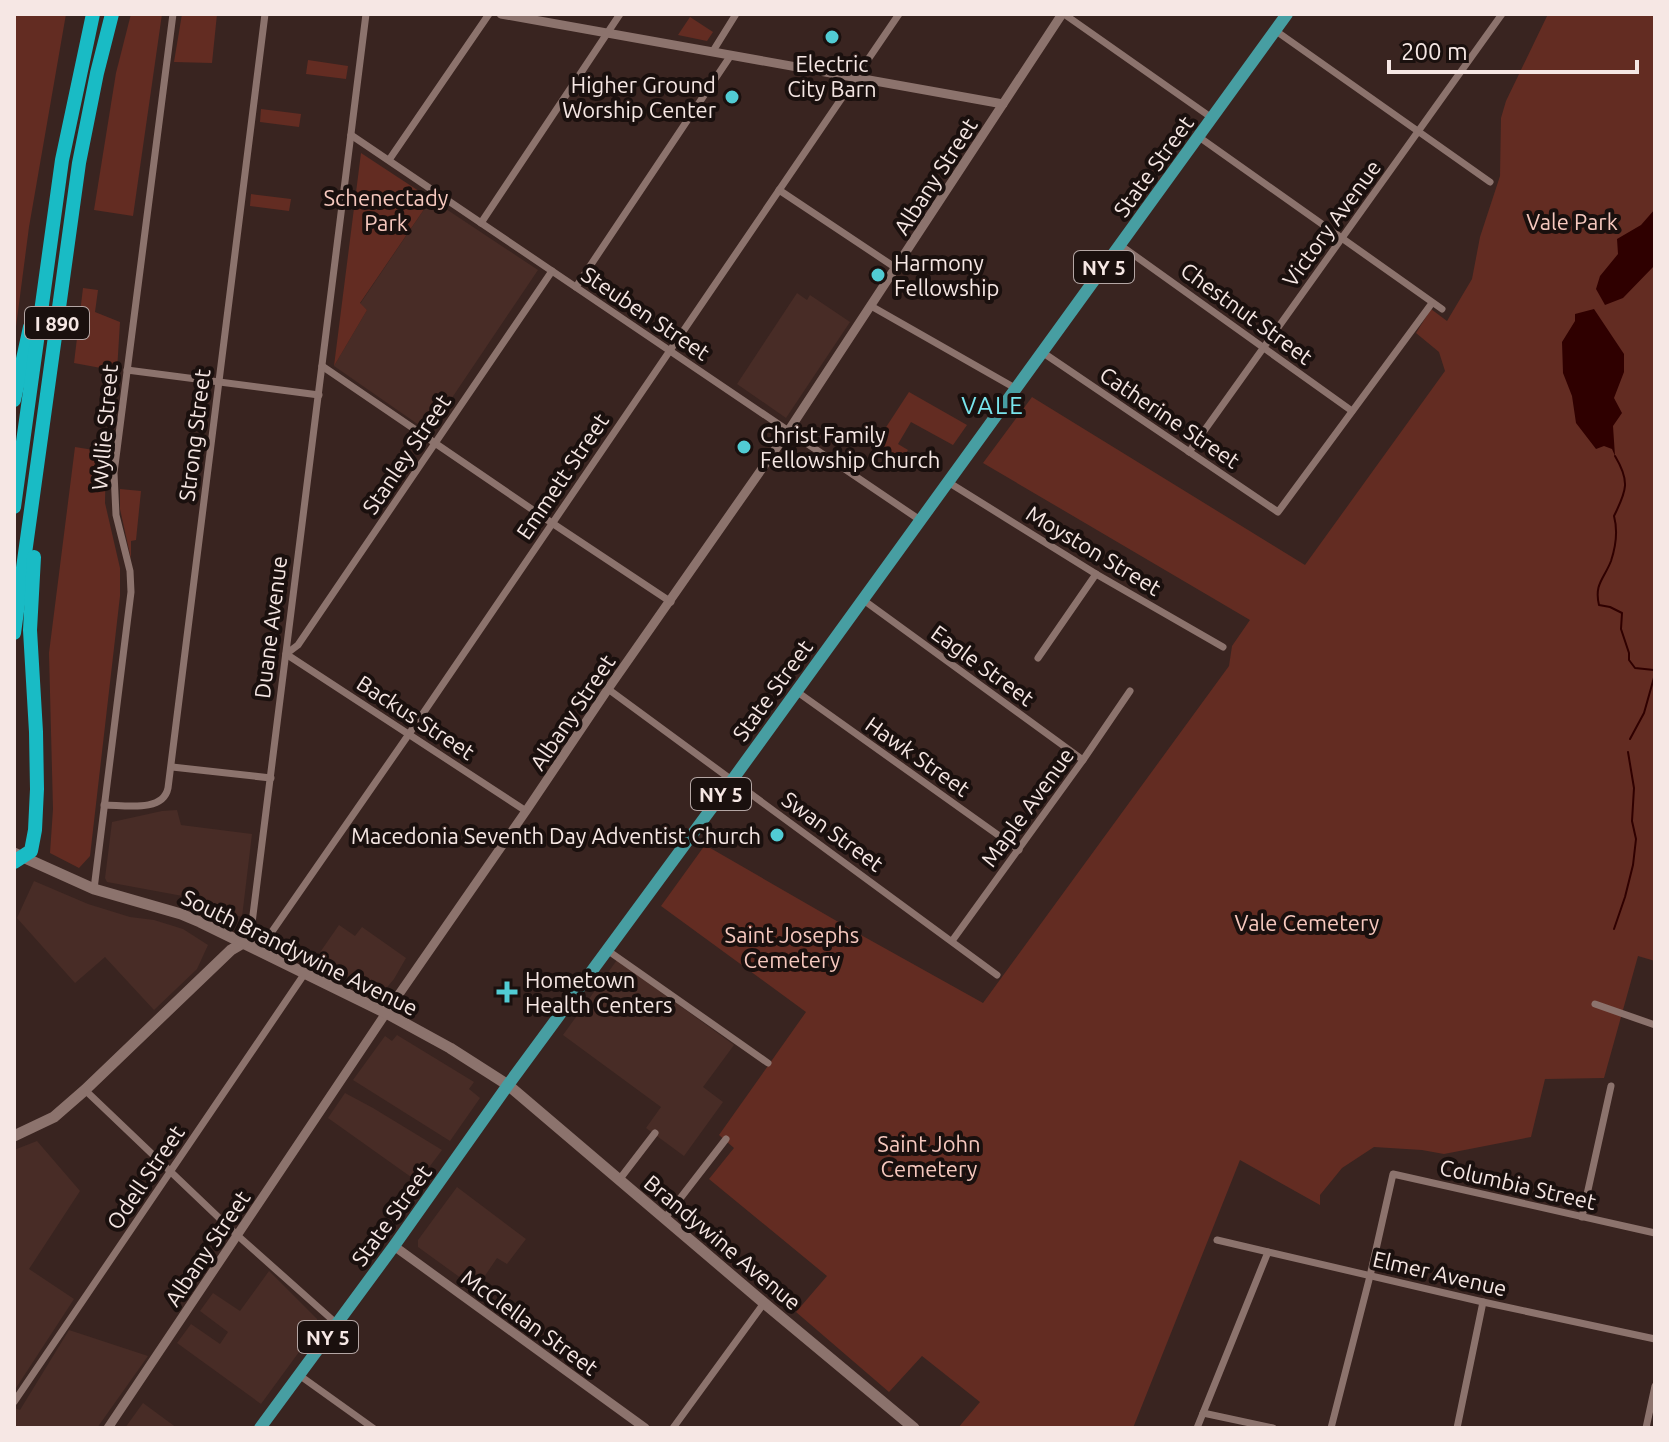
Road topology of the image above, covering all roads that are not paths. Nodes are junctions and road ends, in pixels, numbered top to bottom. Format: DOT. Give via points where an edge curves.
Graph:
graph roads {
  1 [pos="93,14"];
  2 [pos="112,14"];
  3 [pos="173,14"];
  4 [pos="265,14"];
  5 [pos="366,14"];
  6 [pos="489,14"];
  7 [pos="501,14"];
  8 [pos="620,14"];
  9 [pos="736,14"];
  10 [pos="899,14"];
  11 [pos="1063,14"];
  12 [pos="1287,14"];
  13 [pos="1502,14"];
  14 [pos="1276,31"];
  15 [pos="608,33"];
  16 [pos="713,51"];
  17 [pos="731,55"];
  18 [pos="856,77"];
  19 [pos="1003,104"];
  20 [pos="1212,118"];
  21 [pos="1419,131"];
  22 [pos="351,135"];
  23 [pos="1199,137"];
  24 [pos="389,160"];
  25 [pos="1490,182"];
  26 [pos="779,190"];
  27 [pos="481,223"];
  28 [pos="1342,238"];
  29 [pos="1120,245"];
  30 [pos="49,249"];
  31 [pos="896,268"];
  32 [pos="552,271"];
  33 [pos="576,287"];
  34 [pos="1432,303"];
  35 [pos="871,306"];
  36 [pos="1442,309"];
  37 [pos="1264,347"];
  38 [pos="669,351"];
  39 [pos="1042,352"];
  40 [pos="322,366"];
  41 [pos="127,370"];
  42 [pos="218,382"];
  43 [pos="1015,388"];
  44 [pos="319,395"];
  45 [pos="47,396"];
  46 [pos="14,400"];
  47 [pos="1352,411"];
  48 [pos="789,430"];
  49 [pos="434,443"];
  50 [pos="1189,452"];
  51 [pos="948,482"];
  52 [pos="14,507"];
  53 [pos="920,520"];
  54 [pos="552,523"];
  55 [pos="1096,574"];
  56 [pos="862,599"];
  57 [pos="671,602"];
  58 [pos="14,633"];
  59 [pos="1223,647"];
  60 [pos="286,654"];
  61 [pos="1038,658"];
  62 [pos="608,689"];
  63 [pos="796,691"];
  64 [pos="1130,691"];
  65 [pos="409,734"];
  66 [pos="1083,760"];
  67 [pos="172,767"];
  68 [pos="271,778"];
  69 [pos="733,779"];
  70 [pos="104,805"];
  71 [pos="526,811"];
  72 [pos="1019,850"];
  73 [pos="17,857"];
  74 [pos="94,889"];
  75 [pos="952,941"];
  76 [pos="243,943"];
  77 [pos="607,950"];
  78 [pos="305,973"];
  79 [pos="997,975"];
  80 [pos="1595,1004"];
  81 [pos="386,1013"];
  82 [pos="1655,1025"];
  83 [pos="768,1063"];
  84 [pos="508,1085"];
  85 [pos="1611,1086"];
  86 [pos="85,1090"];
  87 [pos="655,1133"];
  88 [pos="14,1136"];
  89 [pos="726,1139"];
  90 [pos="171,1171"];
  91 [pos="619,1180"];
  92 [pos="1582,1217"];
  93 [pos="665,1218"];
  94 [pos="1655,1233"];
  95 [pos="237,1235"];
  96 [pos="1217,1240"];
  97 [pos="394,1246"];
  98 [pos="1268,1252"];
  99 [pos="1370,1276"];
  100 [pos="1483,1302"];
  101 [pos="764,1303"];
  102 [pos="337,1324"];
  103 [pos="1655,1339"];
  104 [pos="299,1375"];
  105 [pos="1655,1386"];
  106 [pos="14,1402"];
  107 [pos="1203,1413"];
  108 [pos="108,1428"];
  109 [pos="260,1428"];
  110 [pos="373,1428"];
  111 [pos="645,1428"];
  112 [pos="673,1428"];
  113 [pos="914,1428"];
  114 [pos="1197,1428"];
  115 [pos="1273,1428"];
  116 [pos="1331,1428"];
  117 [pos="1457,1428"];
  118 [pos="1646,1428"];
  1 -- 30 [label="highway, I 890"];
  2 -- 45 [label="highway, I 890" via="79,163"];
  3 -- 41 [label="street, Wyllie Street"];
  4 -- 42 [label="street, Strong Street"];
  5 -- 22 [label="street, Duane Avenue"];
  6 -- 24 [label="street"];
  7 -- 15 [label="street"];
  8 -- 15 [label="street"];
  9 -- 16 [label="street"];
  10 -- 18 [label="street, Emmett Street"];
  11 -- 19 [label="street, Albany Street"];
  11 -- 20 [label="street"];
  12 -- 14 [label="main road, State Street / NY 5"];
  13 -- 21 [label="street, Victory Avenue"];
  14 -- 20 [label="main road, State Street / NY 5"];
  14 -- 21 [label="street"];
  15 -- 16 [label="street"];
  15 -- 27 [label="street"];
  16 -- 17 [label="street"];
  17 -- 18 [label="street"];
  17 -- 33 [label="street"];
  18 -- 19 [label="street"];
  18 -- 26 [label="street, Emmett Street"];
  19 -- 31 [label="street, Albany Street"];
  20 -- 23 [label="main road, State Street / NY 5"];
  21 -- 25 [label="street"];
  21 -- 28 [label="street, Victory Avenue"];
  22 -- 24 [label="street, Steuben Street"];
  22 -- 40 [label="street, Duane Avenue"];
  23 -- 28 [label="street"];
  23 -- 29 [label="main road, State Street / NY 5"];
  24 -- 27 [label="street, Steuben Street"];
  26 -- 31 [label="street"];
  26 -- 38 [label="street, Emmett Street"];
  27 -- 32 [label="street, Steuben Street"];
  28 -- 34 [label="street"];
  28 -- 37 [label="street, Victory Avenue"];
  29 -- 37 [label="street, Chestnut Street"];
  29 -- 39 [label="main road, State Street / NY 5"];
  30 -- 46 [label="highway"];
  30 -- 52 [label="highway, I 890"];
  31 -- 35 [label="street, Albany Street"];
  32 -- 33 [label="street, Steuben Street"];
  32 -- 49 [label="street, Stanley Street"];
  33 -- 38 [label="street, Steuben Street"];
  34 -- 36 [label="street"];
  34 -- 47 [label="street"];
  35 -- 43 [label="street"];
  35 -- 48 [label="street, Albany Street"];
  37 -- 47 [label="street, Chestnut Street"];
  37 -- 50 [label="street, Victory Avenue"];
  38 -- 48 [label="street, Steuben Street"];
  38 -- 54 [label="street, Emmett Street"];
  39 -- 43 [label="main road, State Street / NY 5"];
  39 -- 50 [label="street, Catherine Street"];
  40 -- 44 [label="street, Duane Avenue"];
  40 -- 49 [label="street"];
  41 -- 42 [label="street"];
  41 -- 70 [label="street, Wyllie Street" via="114,473 131,592"];
  42 -- 44 [label="street"];
  42 -- 67 [label="street, Strong Street"];
  43 -- 51 [label="main road, State Street / NY 5"];
  44 -- 60 [label="street, Duane Avenue"];
  45 -- 58 [label="highway, I 890"];
  45 -- 73 [label="highway" via="30,620 37,742 35,830 31,851"];
  47 -- 50 [label="street, Catherine Street" via="1278,512"];
  48 -- 53 [label="street, Steuben Street"];
  48 -- 57 [label="street, Albany Street"];
  49 -- 54 [label="street"];
  49 -- 60 [label="street, Stanley Street" via="298,645"];
  51 -- 53 [label="main road, State Street / NY 5"];
  51 -- 55 [label="street, Moyston Street"];
  53 -- 56 [label="main road, State Street / NY 5"];
  54 -- 57 [label="street"];
  54 -- 65 [label="street, Emmett Street"];
  55 -- 59 [label="street, Moyston Street"];
  55 -- 61 [label="street"];
  56 -- 63 [label="main road, State Street / NY 5"];
  56 -- 66 [label="street, Eagle Street"];
  57 -- 62 [label="street, Albany Street"];
  60 -- 65 [label="street, Backus Street"];
  60 -- 68 [label="street, Duane Avenue"];
  62 -- 69 [label="street, Swan Street"];
  62 -- 71 [label="street, Albany Street"];
  63 -- 69 [label="main road, State Street / NY 5"];
  63 -- 72 [label="street, Hawk Street"];
  64 -- 66 [label="street, Maple Avenue"];
  65 -- 71 [label="street, Backus Street"];
  65 -- 76 [label="street, Emmett Street" via="271,933"];
  66 -- 72 [label="street, Maple Avenue"];
  67 -- 68 [label="street"];
  67 -- 70 [label="street, Strong Street" via="162,801"];
  68 -- 76 [label="street, Duane Avenue" via="252,923"];
  69 -- 75 [label="street, Swan Street"];
  69 -- 77 [label="main road, State Street / NY 5"];
  70 -- 74 [label="street, Wyllie Street"];
  71 -- 81 [label="street, Albany Street"];
  72 -- 75 [label="street, Maple Avenue"];
  73 -- 74 [label="main road, South Brandywine Avenue"];
  74 -- 76 [label="main road, South Brandywine Avenue" via="181,914"];
  75 -- 79 [label="street, Swan Street"];
  76 -- 78 [label="main road, South Brandywine Avenue"];
  76 -- 86 [label="main road"];
  77 -- 83 [label="street"];
  77 -- 84 [label="main road, State Street / NY 5"];
  78 -- 81 [label="main road, South Brandywine Avenue"];
  78 -- 90 [label="street, Odell Street"];
  80 -- 82 [label="street"];
  81 -- 84 [label="main road, South Brandywine Avenue"];
  81 -- 95 [label="street, Albany Street"];
  84 -- 91 [label="main road, Brandywine Avenue"];
  84 -- 97 [label="main road, State Street / NY 5"];
  85 -- 92 [label="street"];
  86 -- 88 [label="main road" via="54,1117"];
  86 -- 90 [label="street"];
  87 -- 91 [label="street"];
  89 -- 93 [label="street"];
  90 -- 95 [label="street"];
  90 -- 106 [label="street, Odell Street"];
  91 -- 93 [label="main road, Brandywine Avenue"];
  92 -- 94 [label="street, Columbia Street"];
  92 -- 99 [label="street, Columbia Street" via="1393,1174"];
  93 -- 101 [label="main road, Brandywine Avenue"];
  95 -- 102 [label="street"];
  95 -- 108 [label="street, Albany Street"];
  96 -- 98 [label="street, Elmer Avenue"];
  97 -- 102 [label="main road, State Street / NY 5"];
  97 -- 111 [label="street, McClellan Street"];
  98 -- 99 [label="street, Elmer Avenue"];
  98 -- 107 [label="street"];
  99 -- 100 [label="street, Elmer Avenue"];
  99 -- 116 [label="street"];
  100 -- 103 [label="street, Elmer Avenue"];
  100 -- 117 [label="street"];
  101 -- 112 [label="street"];
  101 -- 113 [label="main road, Brandywine Avenue"];
  102 -- 104 [label="main road, State Street / NY 5"];
  104 -- 109 [label="main road, State Street / NY 5"];
  104 -- 110 [label="street"];
  105 -- 118 [label="street"];
  107 -- 114 [label="street"];
  107 -- 115 [label="street"];
}
